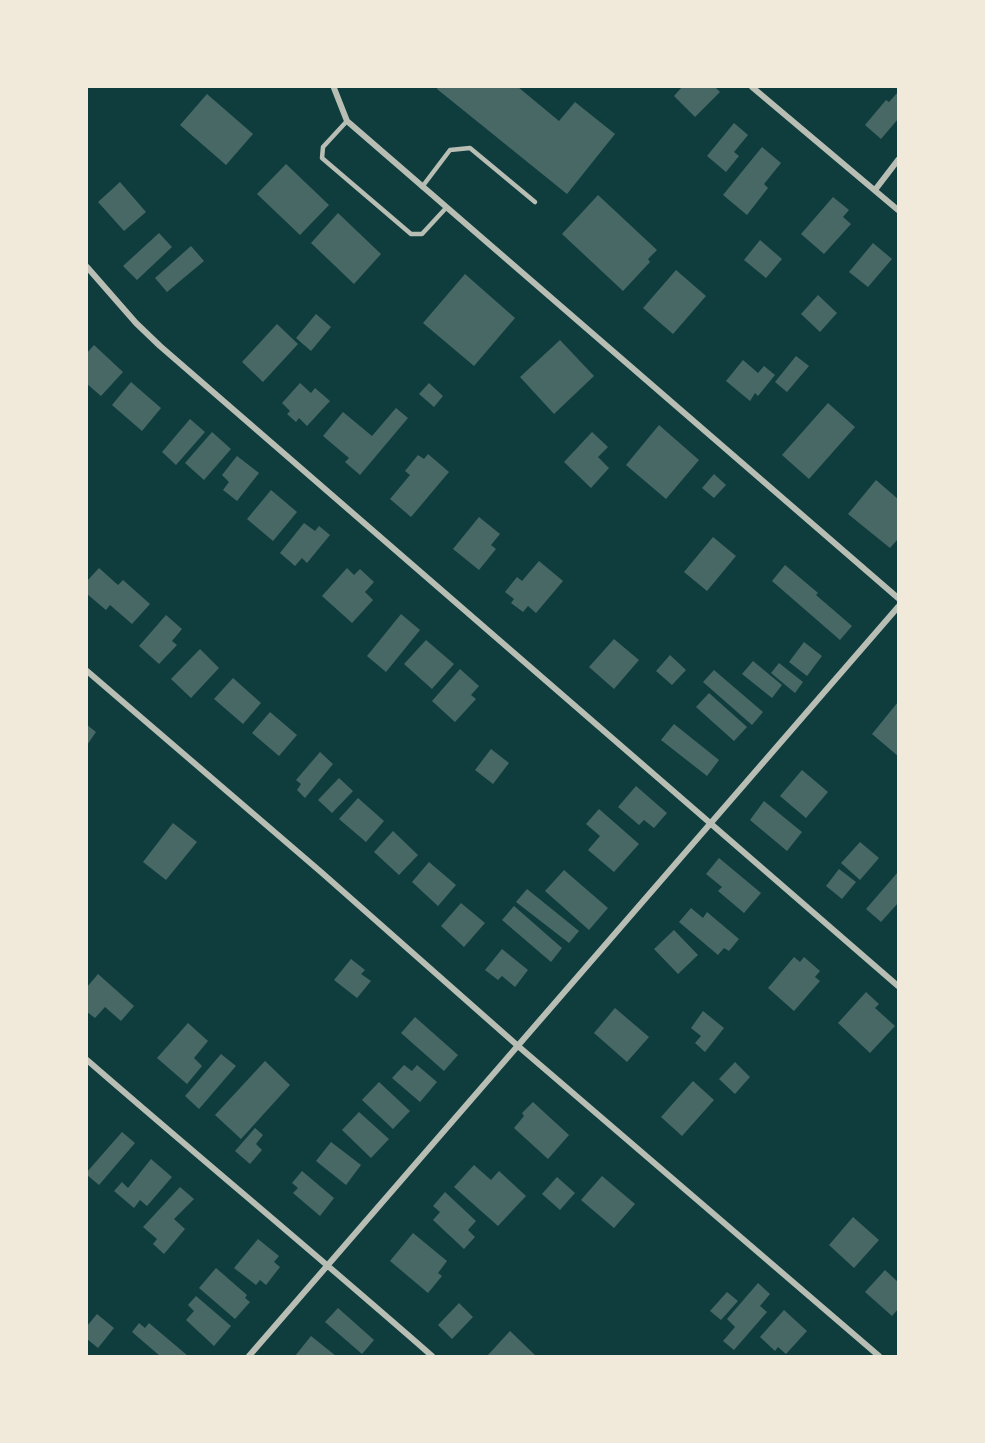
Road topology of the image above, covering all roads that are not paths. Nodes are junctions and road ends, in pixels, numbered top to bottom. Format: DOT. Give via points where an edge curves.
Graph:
graph roads {
  1 [pos="752,87"];
  2 [pos="334,88"];
  3 [pos="347,121"];
  4 [pos="898,160"];
  5 [pos="422,187"];
  6 [pos="874,190"];
  7 [pos="535,202"];
  8 [pos="446,208"];
  9 [pos="898,210"];
  10 [pos="87,267"];
  11 [pos="898,598"];
  12 [pos="898,607"];
  13 [pos="87,671"];
  14 [pos="710,824"];
  15 [pos="898,986"];
  16 [pos="518,1046"];
  17 [pos="87,1060"];
  18 [pos="328,1266"];
  19 [pos="249,1356"];
  20 [pos="432,1356"];
  21 [pos="879,1356"];
  1 -- 6 [label="street"];
  2 -- 3 [label="street"];
  3 -- 5 [label="street"];
  3 -- 8 [label="lane" via="322,147 322,158 411,234 422,234"];
  4 -- 6 [label="street"];
  5 -- 7 [label="lane" via="450,150 470,148"];
  5 -- 8 [label="street"];
  6 -- 9 [label="street"];
  8 -- 11 [label="street"];
  10 -- 14 [label="street" via="160,346"];
  12 -- 14 [label="street"];
  13 -- 16 [label="street"];
  14 -- 15 [label="street"];
  14 -- 16 [label="street"];
  16 -- 18 [label="street"];
  16 -- 21 [label="street"];
  17 -- 18 [label="street"];
  18 -- 19 [label="street"];
  18 -- 20 [label="street"];
}
